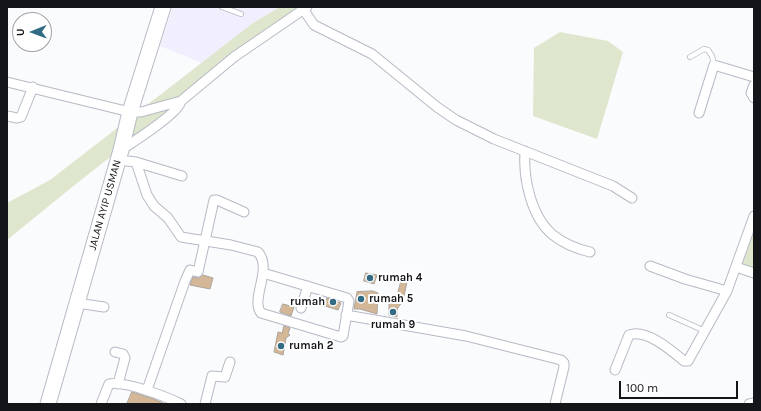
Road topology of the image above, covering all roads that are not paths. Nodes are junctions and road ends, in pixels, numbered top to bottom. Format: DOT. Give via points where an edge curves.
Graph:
graph roads {
  1 [pos="163,7"];
  2 [pos="222,7"];
  3 [pos="305,8"];
  4 [pos="241,14"];
  5 [pos="690,57"];
  6 [pos="714,65"];
  7 [pos="754,77"];
  8 [pos="7,82"];
  9 [pos="754,85"];
  10 [pos="33,87"];
  11 [pos="754,98"];
  12 [pos="181,101"];
  13 [pos="130,112"];
  14 [pos="699,114"];
  15 [pos="7,116"];
  16 [pos="525,151"];
  17 [pos="120,155"];
  18 [pos="136,162"];
  19 [pos="182,176"];
  20 [pos="632,198"];
  21 [pos="244,212"];
  22 [pos="754,216"];
  23 [pos="205,241"];
  24 [pos="590,252"];
  25 [pos="650,266"];
  26 [pos="736,267"];
  27 [pos="263,273"];
  28 [pos="754,273"];
  29 [pos="308,286"];
  30 [pos="727,291"];
  31 [pos="77,303"];
  32 [pos="104,307"];
  33 [pos="301,308"];
  34 [pos="346,315"];
  35 [pos="669,315"];
  36 [pos="705,331"];
  37 [pos="115,352"];
  38 [pos="230,362"];
  39 [pos="615,370"];
  40 [pos="118,384"];
  41 [pos="147,390"];
  42 [pos="754,403"];
  43 [pos="48,404"];
  44 [pos="101,404"];
  45 [pos="181,404"];
  46 [pos="205,404"];
  47 [pos="555,404"];
  48 [pos="749,404"];
  1 -- 13 [label="main road, JALAN AYIP USMAN"];
  2 -- 4 [label="lane"];
  3 -- 12 [label="street" via="234,58"];
  3 -- 16 [label="street" via="314,25 372,54 447,114 494,139"];
  5 -- 6 [label="lane" via="704,49 708,50"];
  6 -- 7 [label="street"];
  6 -- 14 [label="street"];
  8 -- 10 [label="street"];
  9 -- 11 [label="street" via="751,93"];
  10 -- 13 [label="street"];
  10 -- 15 [label="street" via="21,117"];
  12 -- 13 [label="street" via="141,112"];
  12 -- 17 [label="street" via="168,117"];
  13 -- 17 [label="main road, JALAN AYIP USMAN"];
  16 -- 20 [label="street" via="613,186"];
  16 -- 24 [label="street" via="524,165 539,218 553,235 576,248"];
  17 -- 18 [label="street"];
  17 -- 31 [label="main road, JALAN AYIP USMAN"];
  18 -- 19 [label="street"];
  18 -- 23 [label="street" via="147,195 154,206 168,218 180,238"];
  21 -- 23 [label="street" via="214,200"];
  22 -- 26 [label="street"];
  23 -- 27 [label="street" via="231,244 258,252"];
  23 -- 41 [label="street" via="198,272 190,270"];
  25 -- 30 [label="street"];
  26 -- 28 [label="street"];
  26 -- 30 [label="street"];
  27 -- 29 [label="street"];
  27 -- 34 [label="street" via="258,305 261,313 341,337"];
  29 -- 33 [label="street"];
  29 -- 34 [label="street" via="347,298 349,301"];
  30 -- 36 [label="street"];
  31 -- 32 [label="street"];
  31 -- 43 [label="main road, JALAN AYIP USMAN"];
  34 -- 47 [label="street" via="466,336 561,360 564,368"];
  35 -- 36 [label="lane"];
  36 -- 39 [label="street" via="686,362 663,344 639,334 631,334 627,338"];
  37 -- 40 [label="street" via="125,356"];
  38 -- 46 [label="street" via="225,377 212,376"];
  40 -- 41 [label="street"];
  40 -- 44 [label="street" via="109,384"];
  41 -- 45 [label="street"];
  42 -- 48 [label="street"];
}
